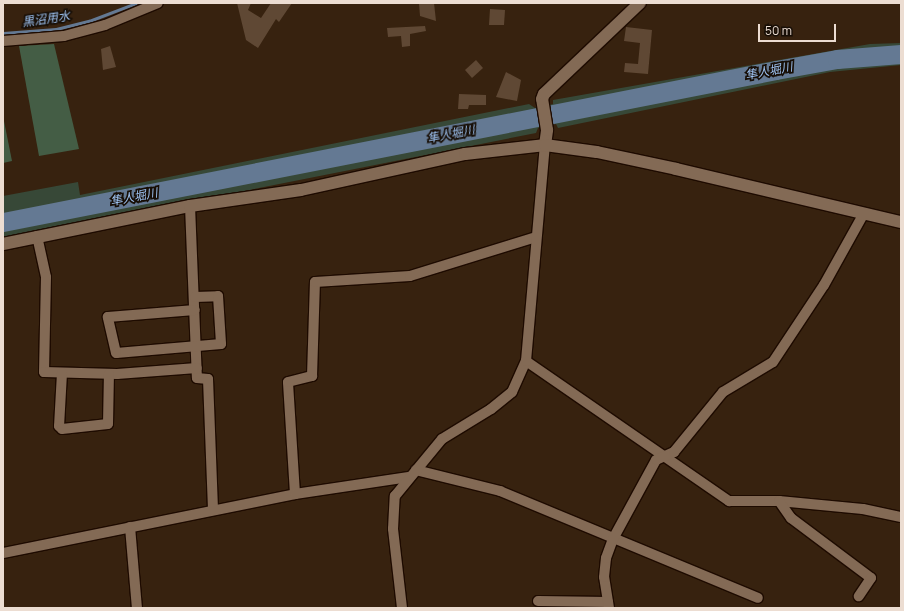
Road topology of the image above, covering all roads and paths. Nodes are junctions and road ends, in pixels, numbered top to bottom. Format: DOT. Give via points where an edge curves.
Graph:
graph roads {
  1 [pos="158,3"];
  2 [pos="640,3"];
  3 [pos="3,41"];
  4 [pos="545,145"];
  5 [pos="190,206"];
  6 [pos="863,215"];
  7 [pos="901,222"];
  8 [pos="37,236"];
  9 [pos="536,237"];
  10 [pos="3,244"];
  11 [pos="195,297"];
  12 [pos="195,310"];
  13 [pos="196,345"];
  14 [pos="526,361"];
  15 [pos="197,368"];
  16 [pos="62,373"];
  17 [pos="109,374"];
  18 [pos="665,457"];
  19 [pos="413,474"];
  20 [pos="295,494"];
  21 [pos="779,501"];
  22 [pos="213,509"];
  23 [pos="901,517"];
  24 [pos="130,527"];
  25 [pos="613,539"];
  26 [pos="3,553"];
  27 [pos="859,596"];
  28 [pos="758,598"];
  29 [pos="538,601"];
  30 [pos="609,605"];
  31 [pos="137,608"];
  32 [pos="402,608"];
  1 -- 3 [label="street" via="105,25 64,36"];
  2 -- 4 [label="street" via="544,94 547,130"];
  4 -- 5 [label="street" via="465,154 300,190"];
  4 -- 6 [label="street" via="596,152 669,167"];
  4 -- 9 [label="street"];
  5 -- 8 [label="street"];
  5 -- 11 [label="street"];
  6 -- 7 [label="street"];
  6 -- 18 [label="street" via="824,285 773,362 723,392 674,452"];
  8 -- 10 [label="street"];
  8 -- 16 [label="street" via="46,278 44,372"];
  9 -- 14 [label="street"];
  9 -- 20 [label="street" via="410,276 315,282 312,376 288,382"];
  11 -- 12 [label="street"];
  11 -- 13 [label="street" via="218,296 221,344"];
  12 -- 13 [label="street"];
  12 -- 13 [label="street" via="108,317 116,353"];
  13 -- 15 [label="street"];
  14 -- 18 [label="street"];
  14 -- 19 [label="street" via="512,392 491,410 442,439"];
  15 -- 17 [label="street"];
  15 -- 22 [label="street" via="197,378 208,379"];
  16 -- 17 [label="street"];
  16 -- 17 [label="street" via="59,426 62,429 108,424"];
  18 -- 21 [label="street" via="729,501"];
  18 -- 25 [label="street" via="656,460"];
  19 -- 20 [label="street"];
  19 -- 25 [label="street" via="500,491"];
  19 -- 32 [label="street" via="395,496 393,529"];
  20 -- 22 [label="street"];
  21 -- 23 [label="street"];
  21 -- 27 [label="street" via="790,518 871,578"];
  22 -- 24 [label="street"];
  24 -- 26 [label="street"];
  24 -- 31 [label="street"];
  25 -- 28 [label="street"];
  25 -- 30 [label="street" via="606,558 604,577"];
  29 -- 30 [label="street"];
}
